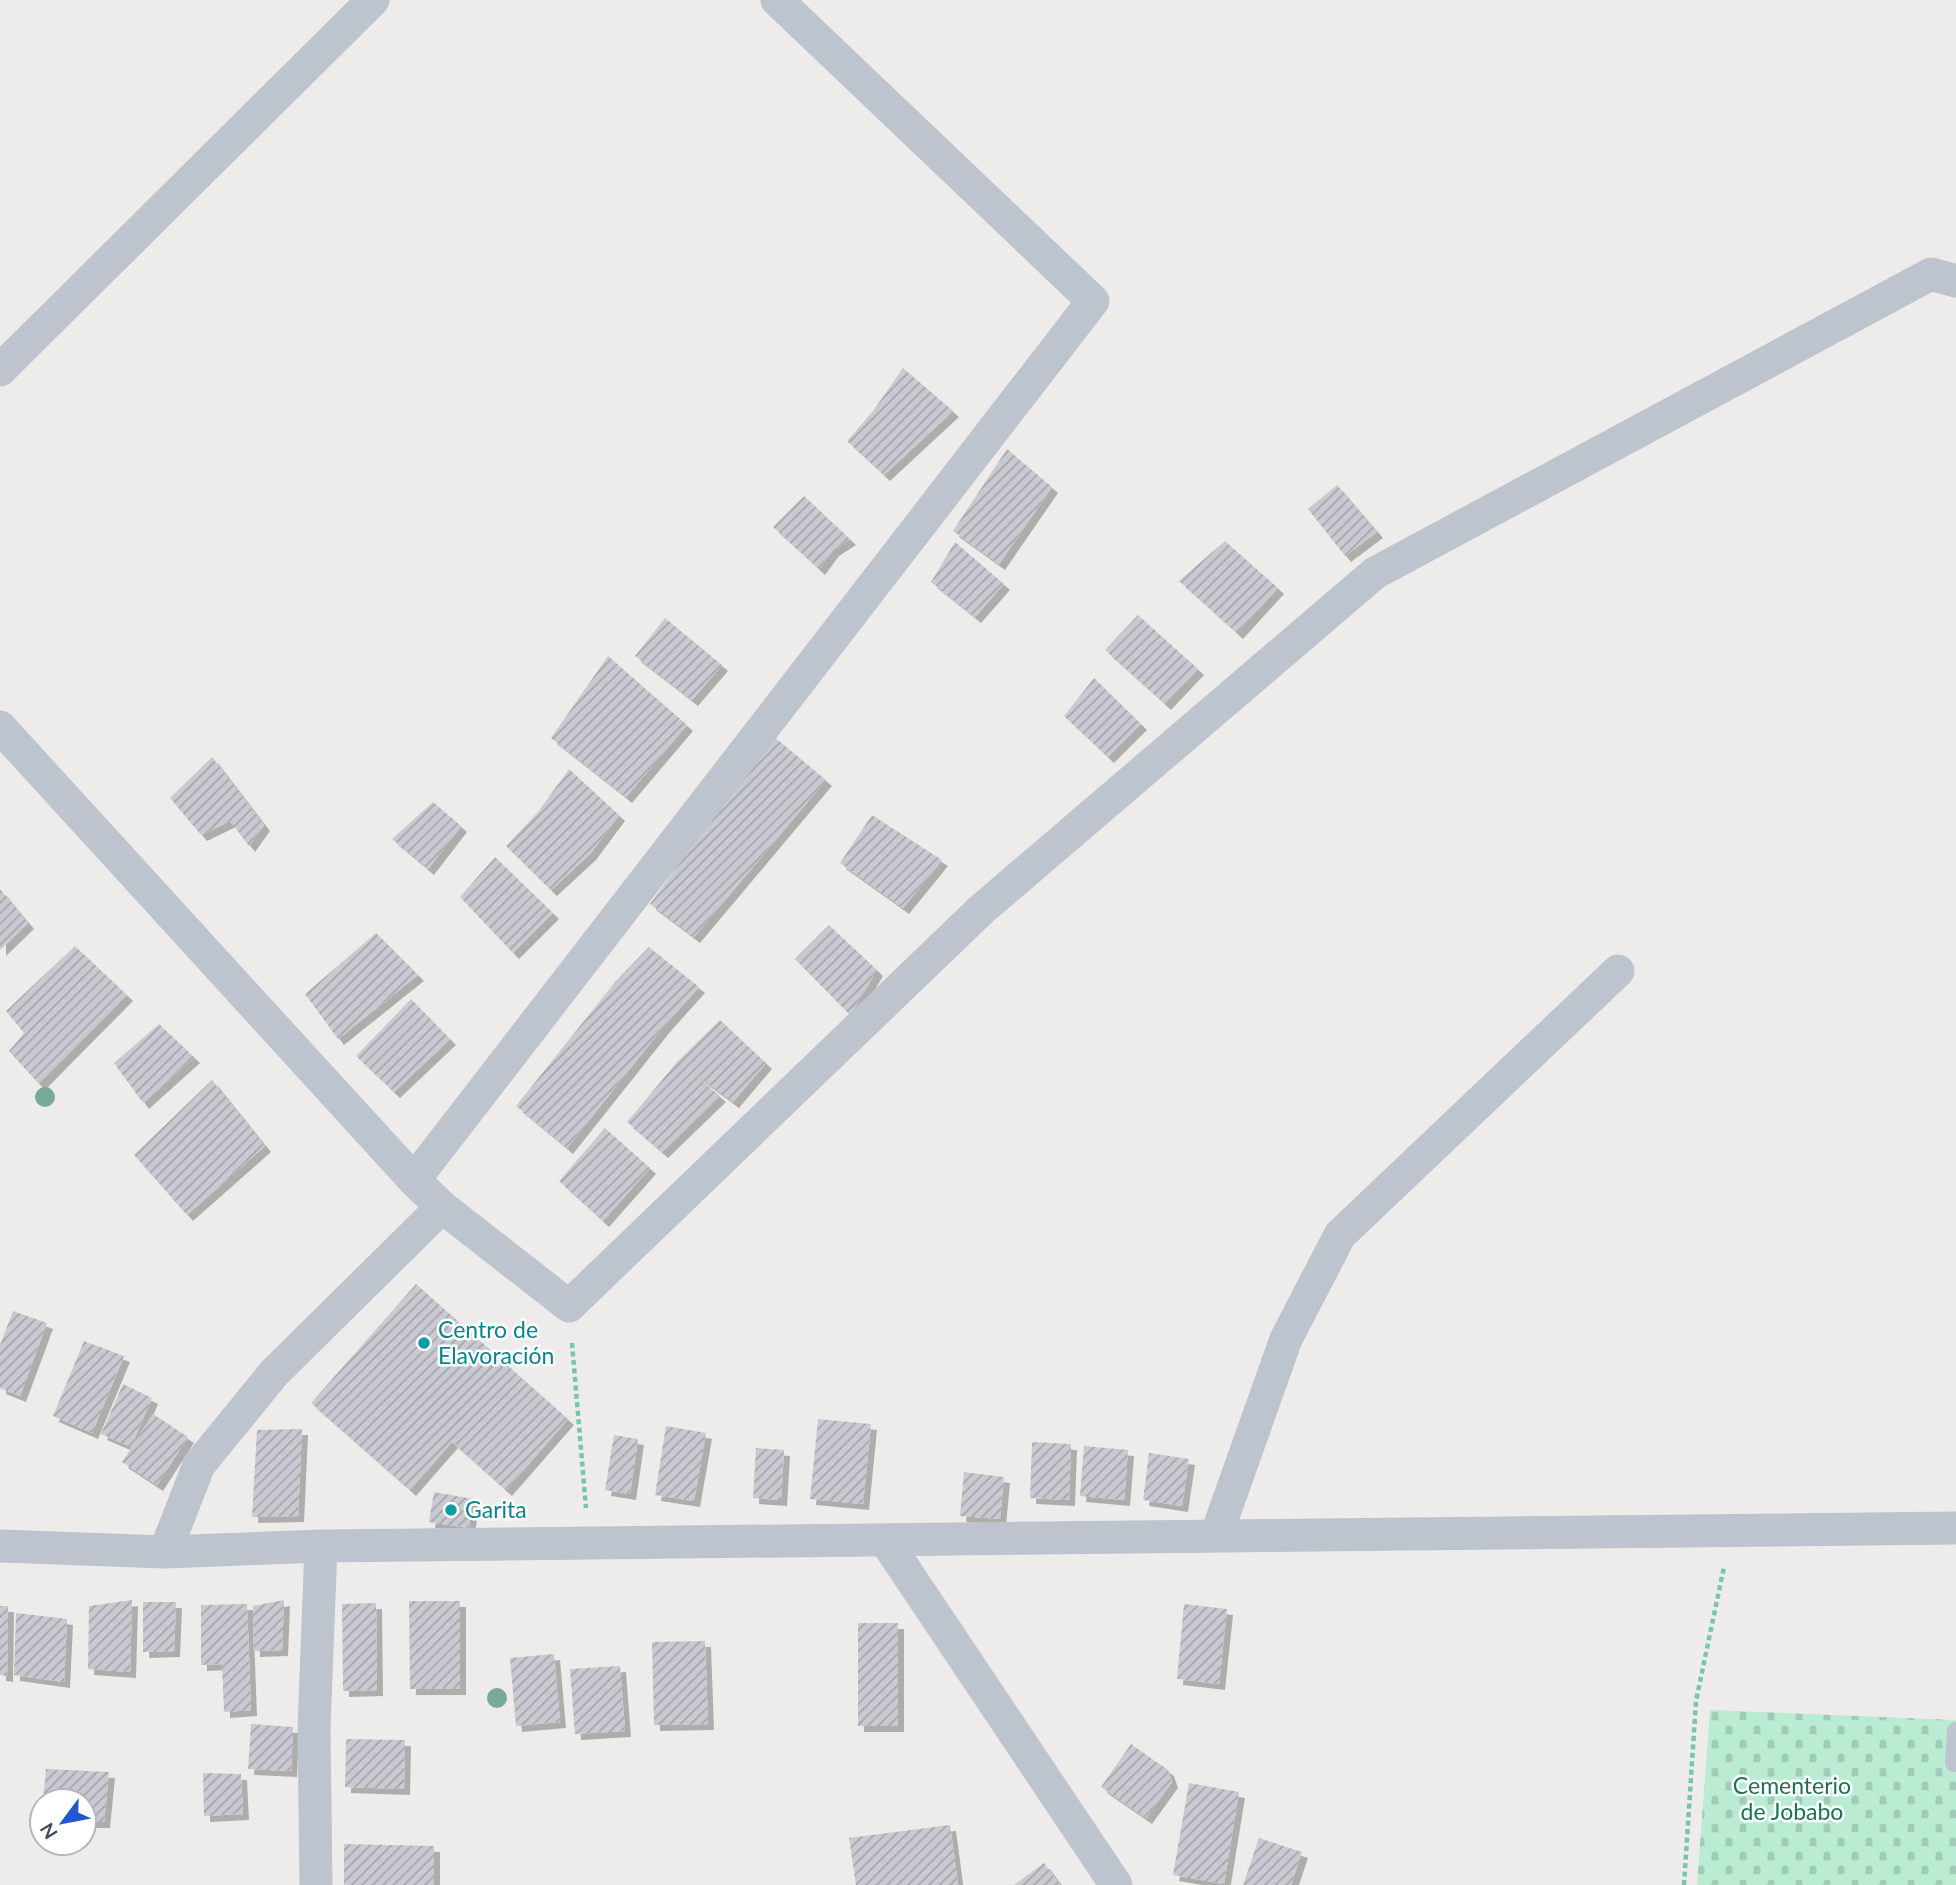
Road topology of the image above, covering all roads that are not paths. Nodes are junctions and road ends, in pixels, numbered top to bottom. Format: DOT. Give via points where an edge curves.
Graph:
graph roads {
  1 [pos="373,0"];
  2 [pos="777,0"];
  3 [pos="1956,281"];
  4 [pos="0,370"];
  5 [pos="0,727"];
  6 [pos="1618,971"];
  7 [pos="414,1180"];
  8 [pos="442,1207"];
  9 [pos="1956,1528"];
  10 [pos="1216,1536"];
  11 [pos="885,1540"];
  12 [pos="0,1546"];
  13 [pos="321,1546"];
  14 [pos="165,1552"];
  15 [pos="1956,1731"];
  16 [pos="1954,1763"];
  17 [pos="316,1885"];
  18 [pos="1116,1885"];
  1 -- 4 [label="street"];
  2 -- 7 [label="street" via="1093,301"];
  3 -- 8 [label="street" via="1931,274 1375,573 982,909 569,1306"];
  5 -- 7 [label="street"];
  6 -- 10 [label="street" via="1340,1235 1286,1339"];
  7 -- 8 [label="street"];
  8 -- 14 [label="street" via="274,1373 199,1465"];
  9 -- 10 [label="street"];
  10 -- 11 [label="street"];
  11 -- 13 [label="street"];
  11 -- 18 [label="street"];
  12 -- 14 [label="street"];
  13 -- 14 [label="street"];
  13 -- 17 [label="street" via="314,1728"];
  15 -- 16 [label="lane"];
}
